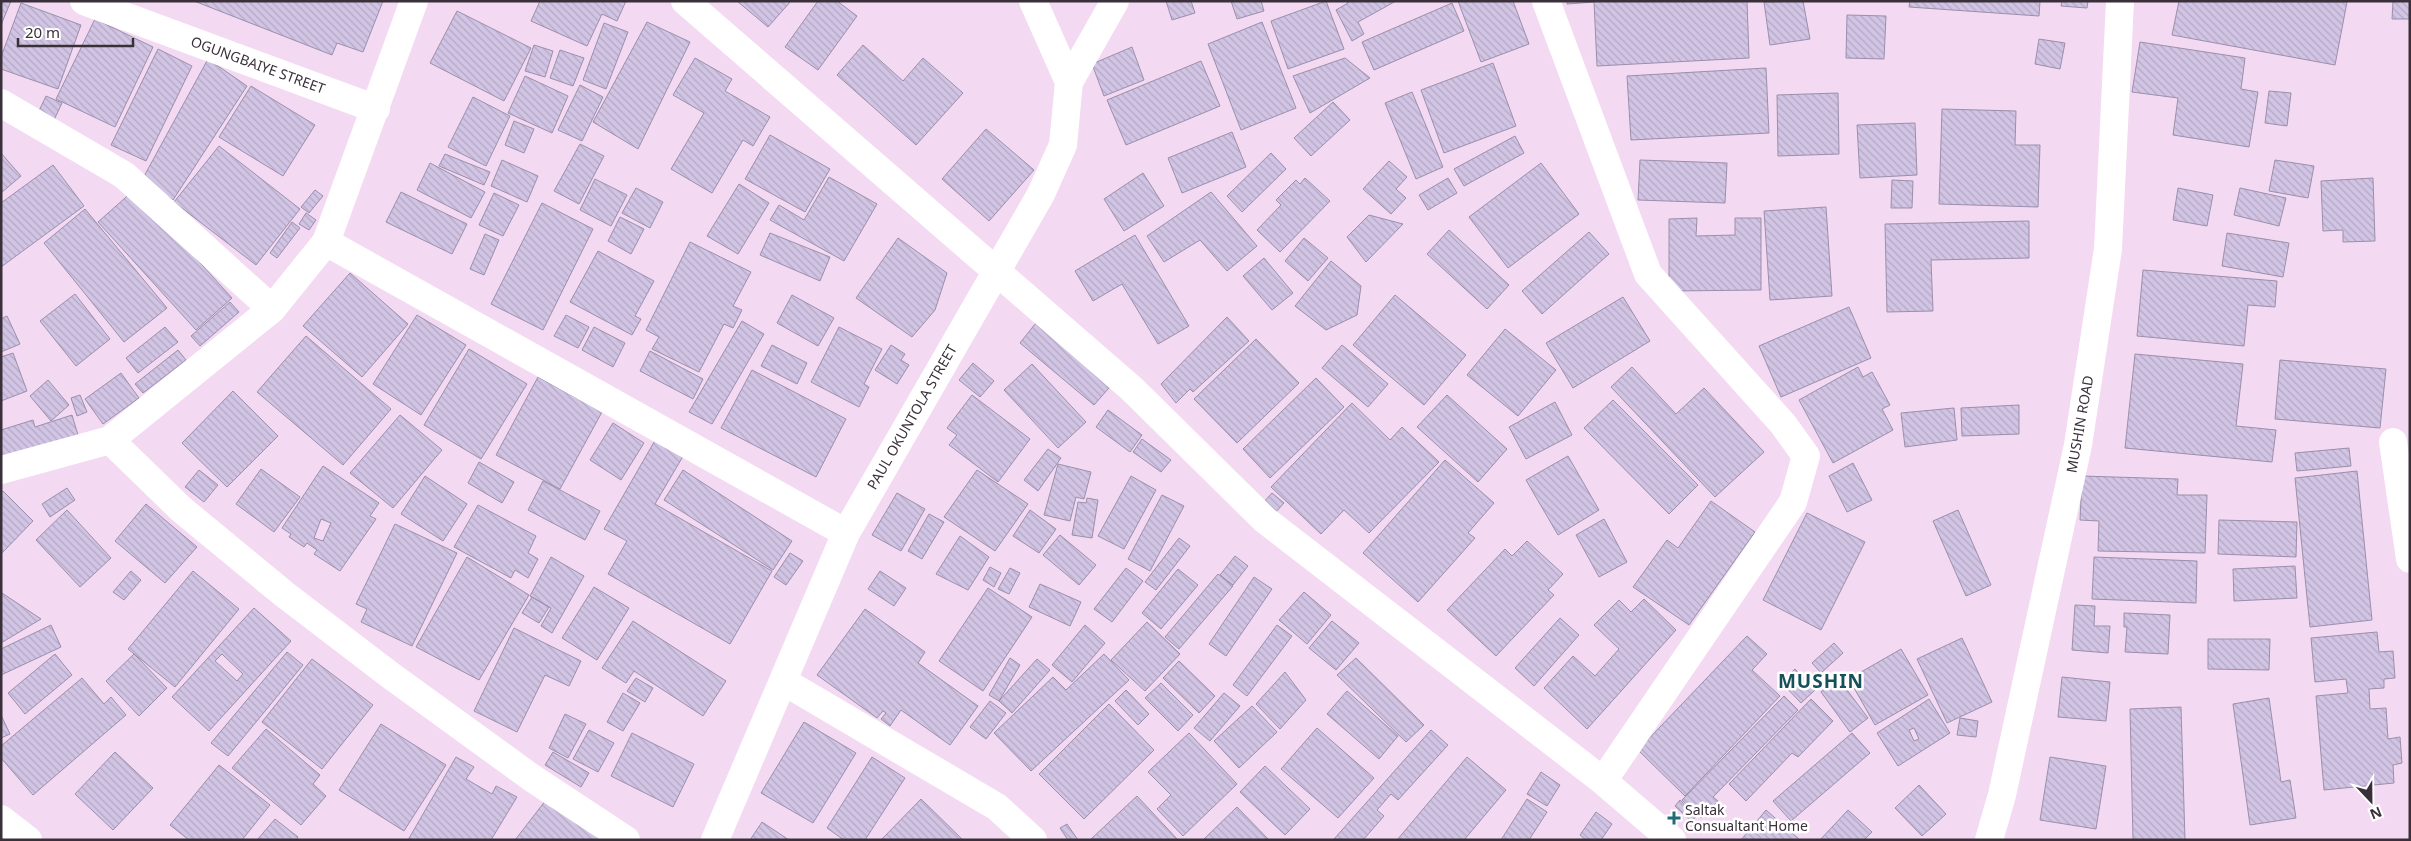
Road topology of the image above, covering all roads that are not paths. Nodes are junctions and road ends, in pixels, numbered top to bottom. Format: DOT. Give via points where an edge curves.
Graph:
graph roads {
  1 [pos="84,1"];
  2 [pos="414,1"];
  3 [pos="685,1"];
  4 [pos="1033,1"];
  5 [pos="1115,1"];
  6 [pos="1546,1"];
  7 [pos="2120,1"];
  8 [pos="1070,82"];
  9 [pos="1,103"];
  10 [pos="376,109"];
  11 [pos="326,242"];
  12 [pos="997,271"];
  13 [pos="272,310"];
  14 [pos="110,440"];
  15 [pos="2393,442"];
  16 [pos="1,470"];
  17 [pos="846,533"];
  18 [pos="2410,559"];
  19 [pos="782,681"];
  20 [pos="1602,781"];
  21 [pos="1,819"];
  22 [pos="28,840"];
  23 [pos="626,840"];
  24 [pos="715,840"];
  25 [pos="1033,840"];
  26 [pos="1672,840"];
  27 [pos="1990,840"];
  1 -- 10 [label="street, OGUNGBAIYE STREET"];
  2 -- 10 [label="street"];
  3 -- 12 [label="street"];
  4 -- 8 [label="street"];
  5 -- 8 [label="street, PAUL OKUNTOLA STREET"];
  6 -- 20 [label="street" via="1648,274 1783,424 1806,456 1792,502"];
  7 -- 27 [label="street, MUSHIN ROAD" via="2108,249 2078,445"];
  8 -- 12 [label="street, PAUL OKUNTOLA STREET" via="1063,145 1041,194"];
  9 -- 13 [label="street" via="124,175"];
  10 -- 11 [label="street"];
  11 -- 13 [label="street"];
  11 -- 17 [label="street"];
  12 -- 17 [label="street, PAUL OKUNTOLA STREET"];
  12 -- 20 [label="street" via="1132,389 1265,520"];
  13 -- 14 [label="street"];
  14 -- 16 [label="street"];
  14 -- 23 [label="street" via="181,509 292,600 532,778"];
  15 -- 18 [label="street"];
  17 -- 19 [label="street, PAUL OKUNTOLA STREET"];
  19 -- 24 [label="street, PAUL OKUNTOLA STREET"];
  19 -- 25 [label="street" via="997,807"];
  20 -- 26 [label="street"];
  21 -- 22 [label="street"];
}
